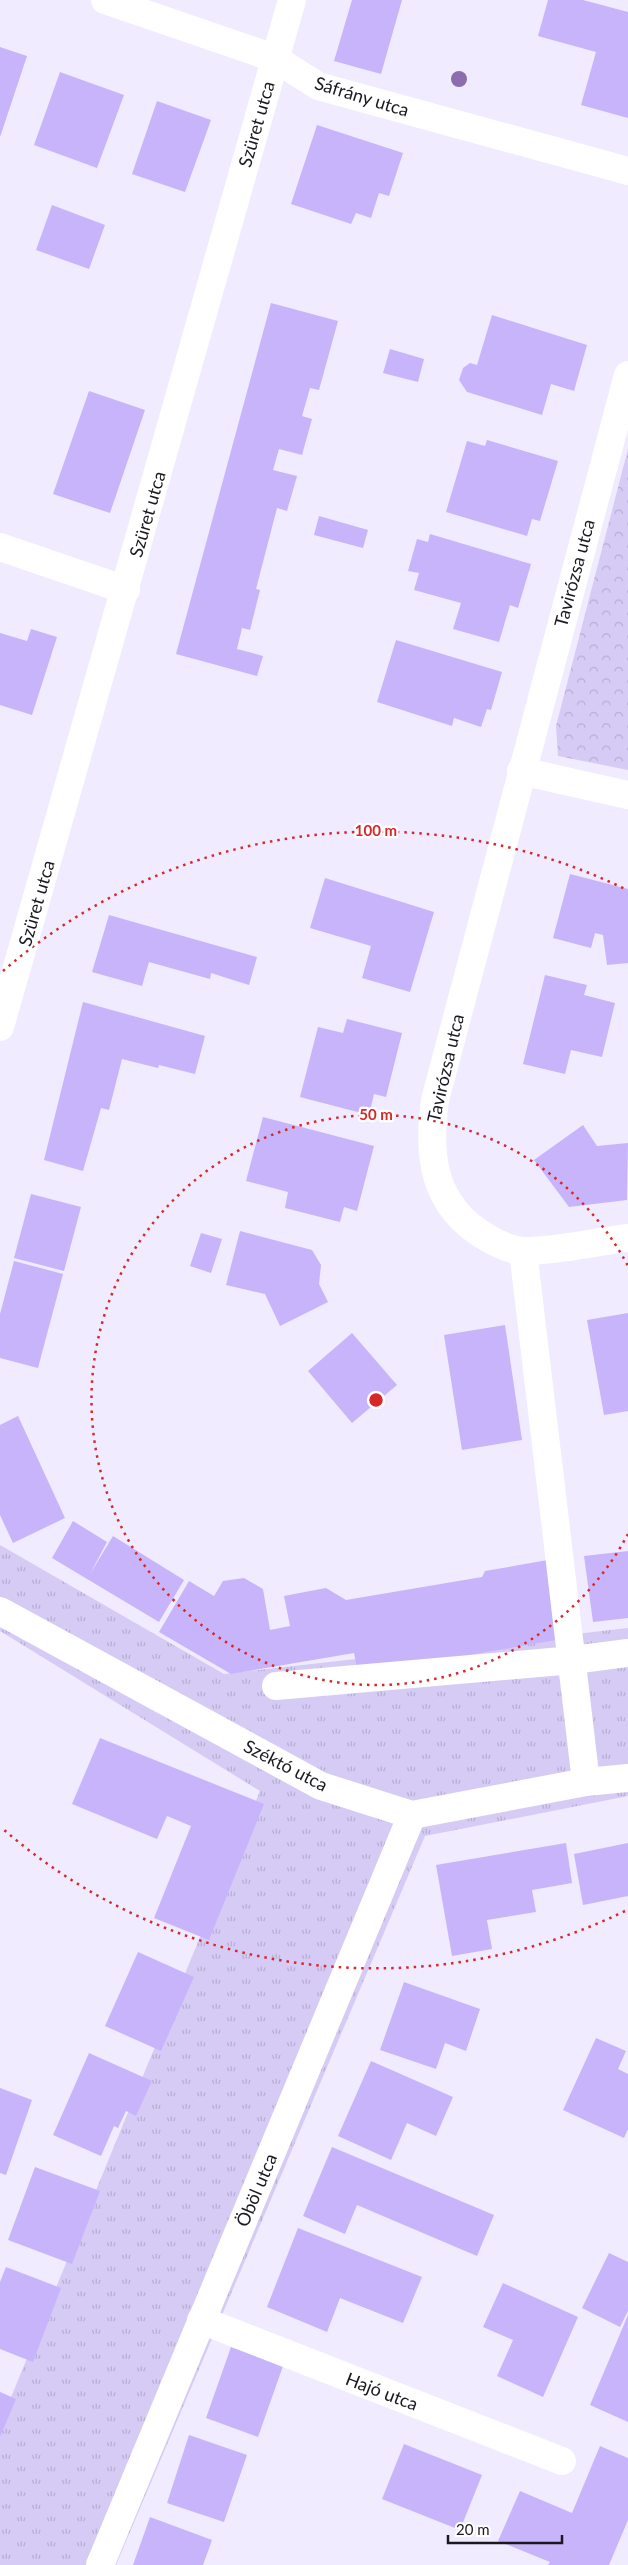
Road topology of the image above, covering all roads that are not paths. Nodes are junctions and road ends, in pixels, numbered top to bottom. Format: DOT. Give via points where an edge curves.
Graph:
graph roads {
  1 [pos="105,0"];
  2 [pos="292,0"];
  3 [pos="274,58"];
  4 [pos="628,171"];
  5 [pos="628,375"];
  6 [pos="0,547"];
  7 [pos="126,590"];
  8 [pos="521,771"];
  9 [pos="628,795"];
  10 [pos="0,1027"];
  11 [pos="628,1238"];
  12 [pos="523,1251"];
  13 [pos="0,1611"];
  14 [pos="628,1652"];
  15 [pos="573,1660"];
  16 [pos="276,1686"];
  17 [pos="628,1778"];
  18 [pos="586,1782"];
  19 [pos="412,1815"];
  20 [pos="201,2320"];
  21 [pos="562,2461"];
  22 [pos="100,2565"];
  1 -- 3 [label="street, Sáfrány utca"];
  2 -- 3 [label="street, Szüret utca"];
  3 -- 4 [label="street, Sáfrány utca" via="318,86"];
  3 -- 7 [label="street, Szüret utca"];
  5 -- 8 [label="street, Tavirózsa utca"];
  6 -- 7 [label="street"];
  7 -- 10 [label="street, Szüret utca"];
  8 -- 9 [label="street"];
  8 -- 12 [label="street, Tavirózsa utca" via="435,1100 431,1152 445,1198 462,1218 494,1242"];
  11 -- 12 [label="street, Tavirózsa utca"];
  12 -- 15 [label="street"];
  13 -- 19 [label="street, Széktó utca" via="321,1786"];
  14 -- 15 [label="street"];
  15 -- 16 [label="street"];
  15 -- 18 [label="street"];
  17 -- 18 [label="street, Széktó utca"];
  18 -- 19 [label="street, Széktó utca"];
  19 -- 20 [label="street, Öböl utca"];
  20 -- 21 [label="street, Hajó utca"];
  20 -- 22 [label="street, Öböl utca"];
}
